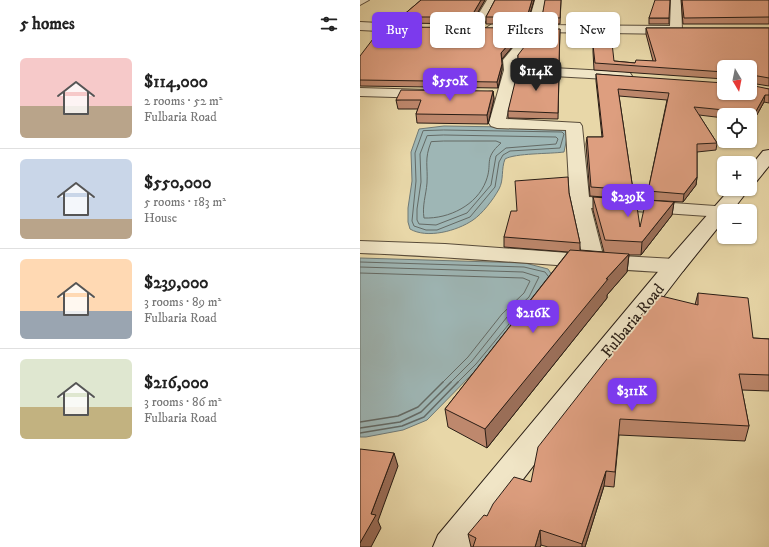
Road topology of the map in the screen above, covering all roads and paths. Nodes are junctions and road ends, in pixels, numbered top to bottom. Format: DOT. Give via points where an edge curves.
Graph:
graph roads {
  1 [pos="364,0"];
  2 [pos="492,0"];
  3 [pos="540,0"];
  4 [pos="676,0"];
  5 [pos="360,2"];
  6 [pos="485,12"];
  7 [pos="537,12"];
  8 [pos="360,26"];
  9 [pos="430,28"];
  10 [pos="558,30"];
  11 [pos="676,30"];
  12 [pos="692,30"];
  13 [pos="521,48"];
  14 [pos="511,70"];
  15 [pos="636,77"];
  16 [pos="360,92"];
  17 [pos="442,94"];
  18 [pos="488,94"];
  19 [pos="504,94"];
  20 [pos="769,156"];
  21 [pos="757,170"];
  22 [pos="734,196"];
  23 [pos="580,202"];
  24 [pos="728,204"];
  25 [pos="717,211"];
  26 [pos="717,217"];
  27 [pos="360,247"];
  28 [pos="594,261"];
  29 [pos="675,266"];
  30 [pos="450,547"];
  1 -- 5 [label="street"];
  2 -- 6 [label="street"];
  3 -- 7 [label="street"];
  4 -- 11 [label="street"];
  8 -- 9 [label="street"];
  10 -- 11 [label="street"];
  11 -- 12 [label="street"];
  13 -- 14 [label="street" via="510,60"];
  14 -- 15 [label="street"];
  14 -- 19 [label="street"];
  16 -- 17 [label="street"];
  18 -- 19 [label="street"];
  19 -- 23 [label="street" via="497,123 574,126"];
  20 -- 21 [label="street"];
  22 -- 24 [label="street, Fulbaria Road"];
  23 -- 25 [label="street"];
  23 -- 28 [label="street"];
  26 -- 29 [label="street, Fulbaria Road"];
  27 -- 28 [label="street" via="445,250"];
  28 -- 29 [label="street"];
  29 -- 30 [label="street, Fulbaria Road"];
}
